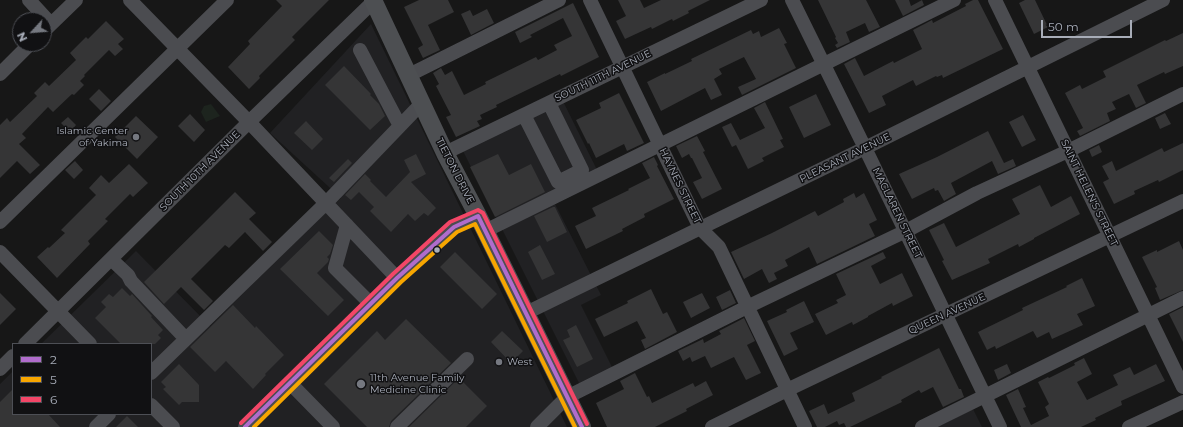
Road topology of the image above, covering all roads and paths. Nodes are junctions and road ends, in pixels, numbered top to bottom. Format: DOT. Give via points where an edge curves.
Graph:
graph roads {
  1 [pos="28,0"];
  2 [pos="76,0"];
  3 [pos="130,0"];
  4 [pos="227,0"];
  5 [pos="374,0"];
  6 [pos="559,0"];
  7 [pos="590,0"];
  8 [pos="761,0"];
  9 [pos="792,0"];
  10 [pos="954,0"];
  11 [pos="994,0"];
  12 [pos="1163,0"];
  13 [pos="37,12"];
  14 [pos="52,23"];
  15 [pos="177,48"];
  16 [pos="360,50"];
  17 [pos="22,52"];
  18 [pos="824,65"];
  19 [pos="623,66"];
  20 [pos="1028,68"];
  21 [pos="0,74"];
  22 [pos="409,75"];
  23 [pos="1183,94"];
  24 [pos="422,103"];
  25 [pos="548,103"];
  26 [pos="524,115"];
  27 [pos="250,122"];
  28 [pos="400,126"];
  29 [pos="660,145"];
  30 [pos="865,148"];
  31 [pos="1068,150"];
  32 [pos="445,153"];
  33 [pos="1183,201"];
  34 [pos="326,203"];
  35 [pos="343,221"];
  36 [pos="0,222"];
  37 [pos="482,224"];
  38 [pos="700,228"];
  39 [pos="906,231"];
  40 [pos="1110,236"];
  41 [pos="0,252"];
  42 [pos="111,259"];
  43 [pos="397,278"];
  44 [pos="1183,298"];
  45 [pos="371,304"];
  46 [pos="747,307"];
  47 [pos="58,312"];
  48 [pos="526,313"];
  49 [pos="946,314"];
  50 [pos="1148,315"];
  51 [pos="186,339"];
  52 [pos="26,343"];
  53 [pos="89,343"];
  54 [pos="12,357"];
  55 [pos="467,359"];
  56 [pos="0,369"];
  57 [pos="152,372"];
  58 [pos="290,383"];
  59 [pos="1183,386"];
  60 [pos="787,390"];
  61 [pos="985,396"];
  62 [pos="567,397"];
  63 [pos="1183,402"];
  64 [pos="152,406"];
  65 [pos="108,415"];
  66 [pos="96,427"];
  67 [pos="173,427"];
  68 [pos="245,427"];
  69 [pos="333,427"];
  70 [pos="397,427"];
  71 [pos="537,427"];
  72 [pos="582,427"];
  73 [pos="712,427"];
  74 [pos="805,427"];
  75 [pos="922,427"];
  76 [pos="1000,427"];
  77 [pos="1129,427"];
  1 -- 13 [label="street"];
  2 -- 14 [label="street"];
  3 -- 15 [label="street"];
  4 -- 15 [label="street"];
  5 -- 22 [label="main road, TIETON DRIVE"];
  5 -- 27 [label="street, SOUTH 10TH AVENUE"];
  6 -- 22 [label="street"];
  7 -- 19 [label="street, HAYNES STREET"];
  8 -- 19 [label="street, SOUTH 11TH AVENUE"];
  9 -- 18 [label="street, MACLAREN STREET"];
  10 -- 18 [label="street"];
  11 -- 20 [label="street, SAINT HELEN'S STREET"];
  12 -- 20 [label="street, PLEASANT AVENUE"];
  15 -- 27 [label="street"];
  15 -- 36 [label="street"];
  16 -- 28 [label="street"];
  17 -- 21 [label="street"];
  18 -- 29 [label="street"];
  18 -- 30 [label="street, MACLAREN STREET"];
  19 -- 25 [label="street, SOUTH 11TH AVENUE"];
  19 -- 29 [label="street, HAYNES STREET"];
  20 -- 30 [label="street, PLEASANT AVENUE"];
  20 -- 31 [label="street, SAINT HELEN'S STREET"];
  22 -- 24 [label="main road, TIETON DRIVE"];
  23 -- 31 [label="street"];
  24 -- 28 [label="street"];
  24 -- 32 [label="main road, TIETON DRIVE"];
  25 -- 26 [label="street, SOUTH 11TH AVENUE"];
  25 -- 26 [label="street" via="582,170 558,182"];
  26 -- 32 [label="street, SOUTH 11TH AVENUE"];
  27 -- 34 [label="street"];
  27 -- 42 [label="street, SOUTH 10TH AVENUE"];
  28 -- 34 [label="street"];
  29 -- 37 [label="street"];
  29 -- 38 [label="street, HAYNES STREET"];
  30 -- 38 [label="street, PLEASANT AVENUE"];
  30 -- 39 [label="street, MACLAREN STREET"];
  31 -- 39 [label="street" via="976,193"];
  31 -- 40 [label="street, SAINT HELEN'S STREET"];
  32 -- 37 [label="main road, TIETON DRIVE"];
  33 -- 40 [label="street, QUEEN AVENUE"];
  34 -- 35 [label="street"];
  34 -- 51 [label="street"];
  35 -- 43 [label="street"];
  35 -- 45 [label="street" via="336,268"];
  37 -- 43 [label="street" via="454,227"];
  37 -- 48 [label="main road, TIETON DRIVE"];
  38 -- 46 [label="street, HAYNES STREET" via="719,247"];
  38 -- 48 [label="street, PLEASANT AVENUE"];
  39 -- 46 [label="street"];
  39 -- 49 [label="street, MACLAREN STREET"];
  40 -- 49 [label="street, QUEEN AVENUE"];
  40 -- 50 [label="street, SAINT HELEN'S STREET"];
  41 -- 47 [label="street"];
  42 -- 47 [label="street, SOUTH 10TH AVENUE"];
  42 -- 51 [label="street"];
  43 -- 45 [label="street"];
  44 -- 50 [label="street"];
  45 -- 58 [label="street"];
  46 -- 60 [label="street, HAYNES STREET"];
  46 -- 62 [label="street"];
  47 -- 52 [label="street, SOUTH 10TH AVENUE"];
  47 -- 53 [label="street"];
  48 -- 62 [label="main road, TIETON DRIVE"];
  49 -- 60 [label="street, QUEEN AVENUE"];
  49 -- 61 [label="street, MACLAREN STREET"];
  50 -- 59 [label="street, SAINT HELEN'S STREET"];
  50 -- 61 [label="street"];
  51 -- 57 [label="street"];
  54 -- 56 [label="street"];
  55 -- 70 [label="street"];
  58 -- 68 [label="street"];
  58 -- 69 [label="street"];
  60 -- 73 [label="street, QUEEN AVENUE"];
  60 -- 74 [label="street, HAYNES STREET"];
  61 -- 75 [label="street"];
  61 -- 76 [label="street, MACLAREN STREET"];
  62 -- 71 [label="street"];
  62 -- 72 [label="main road, TIETON DRIVE"];
  63 -- 77 [label="street"];
  64 -- 67 [label="street"];
  65 -- 66 [label="street"];
}
